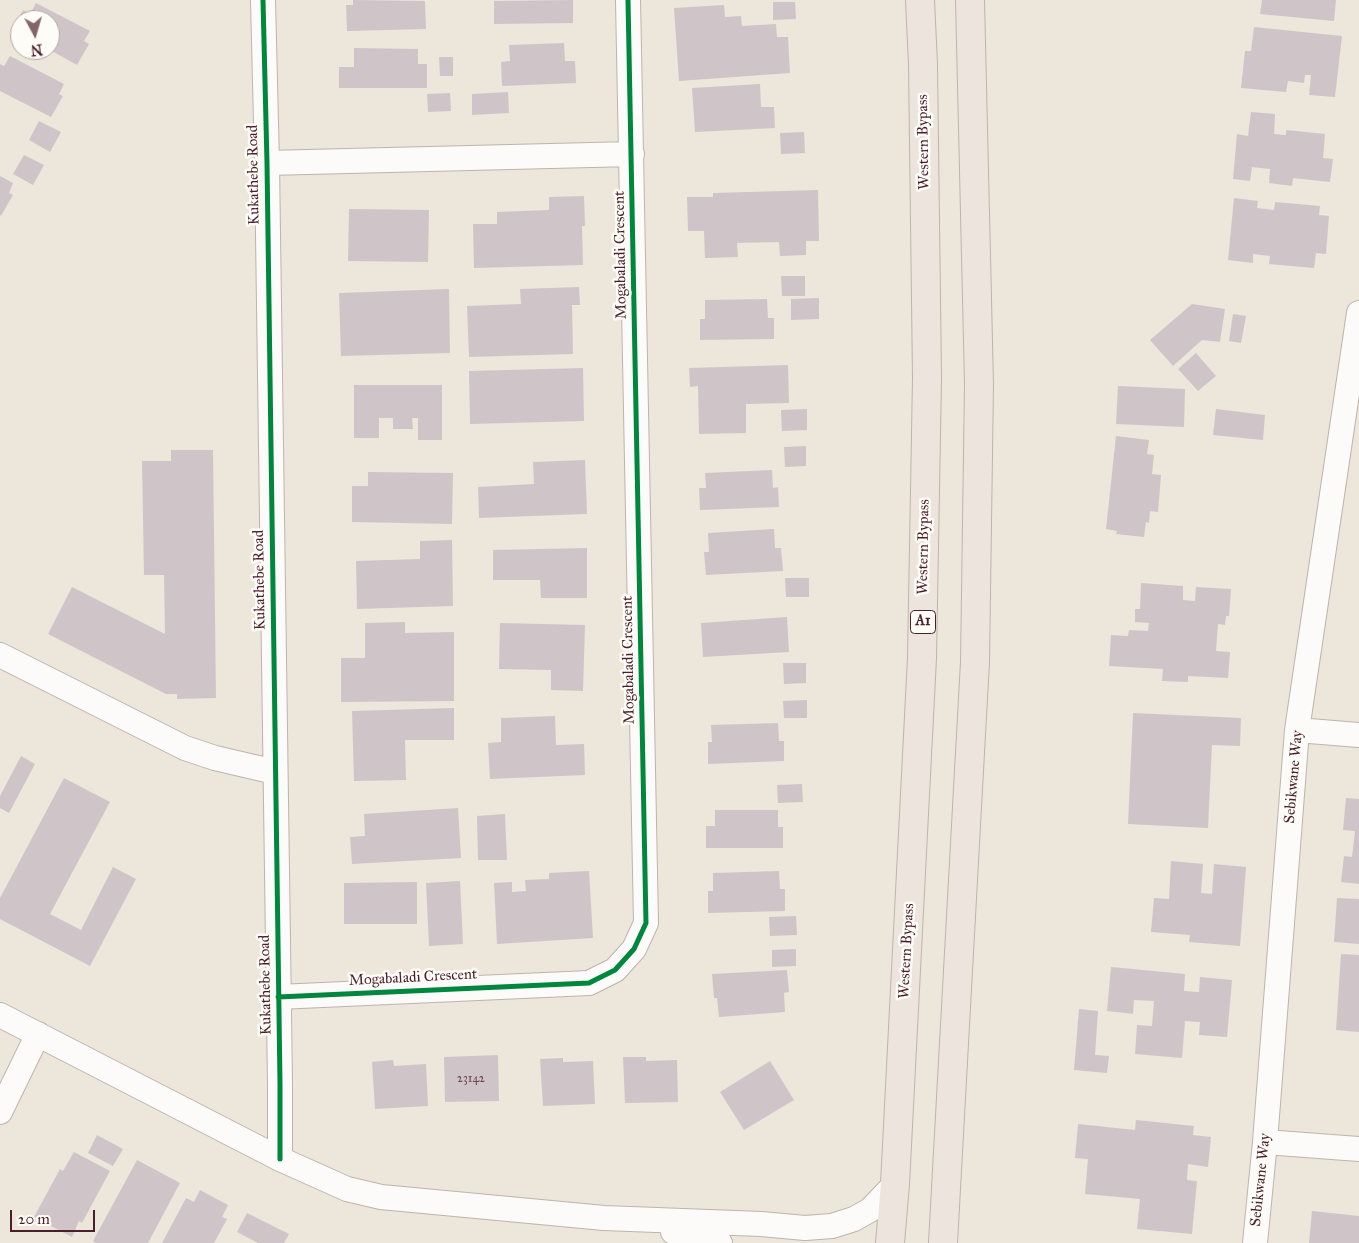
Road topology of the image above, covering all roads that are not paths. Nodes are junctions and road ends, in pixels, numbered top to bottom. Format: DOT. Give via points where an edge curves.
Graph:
graph roads {
  1 [pos="263,0"];
  2 [pos="628,0"];
  3 [pos="920,0"];
  4 [pos="970,0"];
  5 [pos="632,154"];
  6 [pos="267,163"];
  7 [pos="1359,313"];
  8 [pos="0,655"];
  9 [pos="1297,730"];
  10 [pos="1359,735"];
  11 [pos="275,772"];
  12 [pos="278,997"];
  13 [pos="0,1015"];
  14 [pos="38,1034"];
  15 [pos="0,1112"];
  16 [pos="1265,1142"];
  17 [pos="1359,1149"];
  18 [pos="280,1160"];
  19 [pos="895,1184"];
  20 [pos="604,1218"];
  21 [pos="720,1243"];
  22 [pos="890,1243"];
  23 [pos="943,1243"];
  24 [pos="1255,1243"];
  1 -- 6 [label="street, Kukathebe Road"];
  2 -- 5 [label="street, Mogabaladi Crescent"];
  3 -- 19 [label="highway, Western Bypass / A1" via="927,369 923,648"];
  4 -- 23 [label="highway" via="979,384 975,662"];
  5 -- 6 [label="street"];
  5 -- 12 [label="street, Mogabaladi Crescent" via="646,923 634,948 615,970 589,982"];
  6 -- 11 [label="street, Kukathebe Road"];
  7 -- 9 [label="street, Sebikwane Way"];
  8 -- 11 [label="street" via="186,748"];
  9 -- 10 [label="street"];
  9 -- 16 [label="street, Sebikwane Way"];
  11 -- 12 [label="street, Kukathebe Road"];
  12 -- 18 [label="street, Kukathebe Road"];
  13 -- 14 [label="street"];
  14 -- 15 [label="street"];
  14 -- 18 [label="street"];
  16 -- 17 [label="street"];
  16 -- 24 [label="street, Sebikwane Way"];
  18 -- 20 [label="street" via="347,1189 380,1197"];
  19 -- 20 [label="street" via="870,1210 854,1220 832,1226 805,1228"];
  19 -- 22 [label="highway, Western Bypass / A1"];
  20 -- 21 [label="street"];
}
